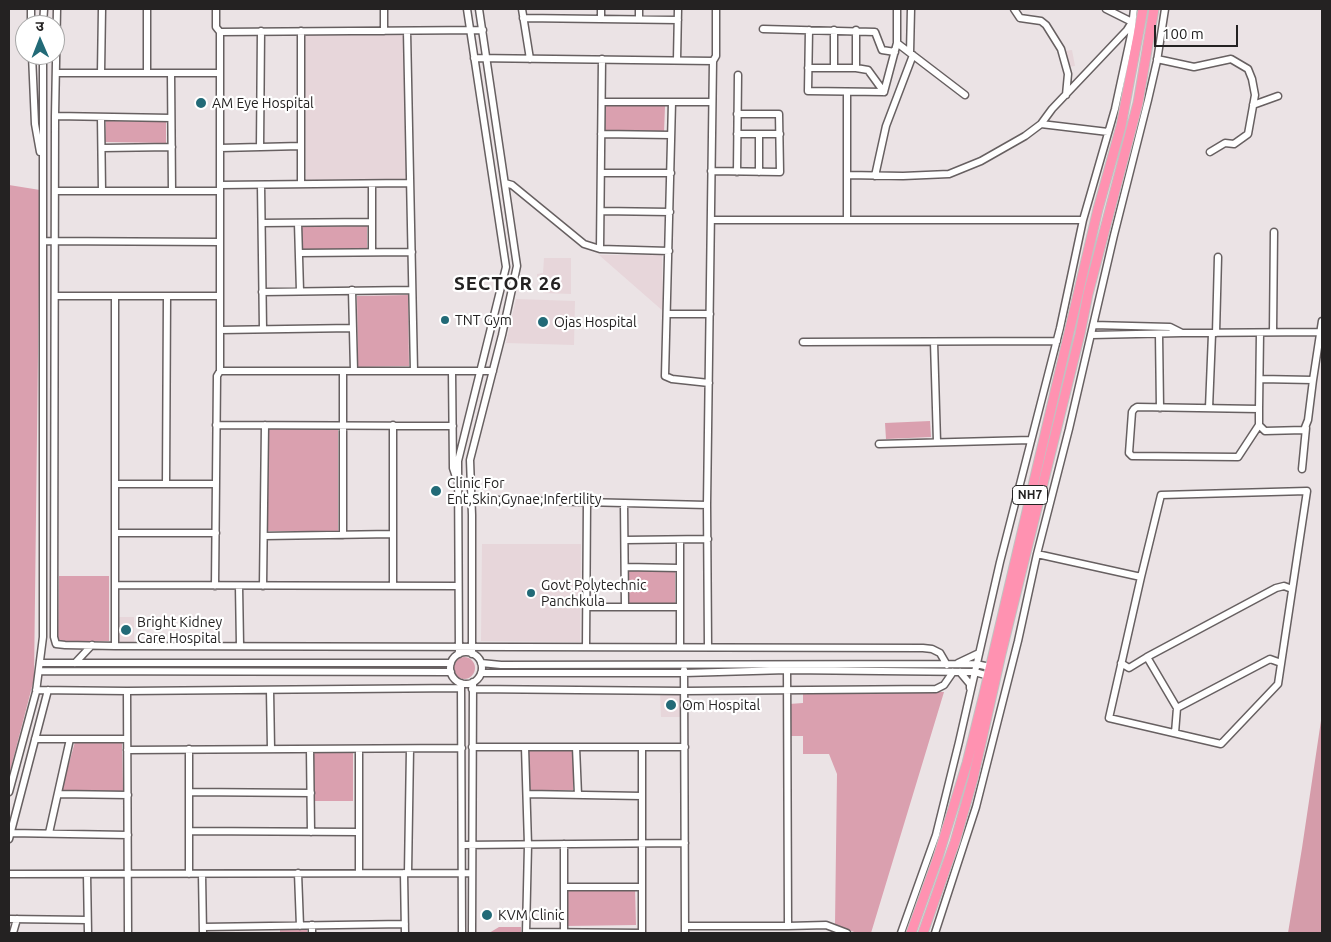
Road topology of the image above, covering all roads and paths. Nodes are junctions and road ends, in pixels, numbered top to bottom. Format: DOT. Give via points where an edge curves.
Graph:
graph roads {
  1 [pos="57,9"];
  2 [pos="102,9"];
  3 [pos="146,9"];
  4 [pos="216,9"];
  5 [pos="384,9"];
  6 [pos="467,9"];
  7 [pos="479,9"];
  8 [pos="522,9"];
  9 [pos="601,9"];
  10 [pos="639,9"];
  11 [pos="678,9"];
  12 [pos="716,9"];
  13 [pos="897,9"];
  14 [pos="911,9"];
  15 [pos="1014,9"];
  16 [pos="1106,9"];
  17 [pos="1134,9"];
  18 [pos="1143,9"];
  19 [pos="1154,9"];
  20 [pos="1164,9"];
  21 [pos="523,18"];
  22 [pos="600,19"];
  23 [pos="639,19"];
  24 [pos="678,20"];
  25 [pos="1132,22"];
  26 [pos="764,29"];
  27 [pos="483,30"];
  28 [pos="809,30"];
  29 [pos="834,30"];
  30 [pos="856,30"];
  31 [pos="261,31"];
  32 [pos="301,31"];
  33 [pos="384,31"];
  34 [pos="407,31"];
  35 [pos="470,31"];
  36 [pos="220,32"];
  37 [pos="897,43"];
  38 [pos="895,52"];
  39 [pos="912,54"];
  40 [pos="474,58"];
  41 [pos="487,58"];
  42 [pos="530,59"];
  43 [pos="602,59"];
  44 [pos="1157,59"];
  45 [pos="677,60"];
  46 [pos="712,61"];
  47 [pos="32,65"];
  48 [pos="43,65"];
  49 [pos="808,68"];
  50 [pos="834,68"];
  51 [pos="856,68"];
  52 [pos="56,73"];
  53 [pos="101,73"];
  54 [pos="147,73"];
  55 [pos="171,73"];
  56 [pos="220,73"];
  57 [pos="738,75"];
  58 [pos="848,92"];
  59 [pos="884,92"];
  60 [pos="965,95"];
  61 [pos="1066,95"];
  62 [pos="1278,96"];
  63 [pos="602,102"];
  64 [pos="672,102"];
  65 [pos="712,102"];
  66 [pos="1253,105"];
  67 [pos="737,114"];
  68 [pos="55,116"];
  69 [pos="101,117"];
  70 [pos="172,118"];
  71 [pos="1041,124"];
  72 [pos="1108,132"];
  73 [pos="601,134"];
  74 [pos="737,134"];
  75 [pos="759,134"];
  76 [pos="780,134"];
  77 [pos="671,135"];
  78 [pos="301,146"];
  79 [pos="172,147"];
  80 [pos="260,147"];
  81 [pos="102,148"];
  82 [pos="220,148"];
  83 [pos="1210,152"];
  84 [pos="42,158"];
  85 [pos="711,171"];
  86 [pos="737,172"];
  87 [pos="759,172"];
  88 [pos="601,173"];
  89 [pos="670,173"];
  90 [pos="847,175"];
  91 [pos="875,176"];
  92 [pos="410,183"];
  93 [pos="505,183"];
  94 [pos="301,184"];
  95 [pos="372,184"];
  96 [pos="261,185"];
  97 [pos="220,188"];
  98 [pos="55,191"];
  99 [pos="102,191"];
  100 [pos="172,191"];
  101 [pos="600,211"];
  102 [pos="670,212"];
  103 [pos="711,220"];
  104 [pos="847,220"];
  105 [pos="1083,220"];
  106 [pos="372,222"];
  107 [pos="262,223"];
  108 [pos="298,223"];
  109 [pos="1274,232"];
  110 [pos="43,241"];
  111 [pos="55,241"];
  112 [pos="220,242"];
  113 [pos="600,249"];
  114 [pos="669,251"];
  115 [pos="372,252"];
  116 [pos="412,252"];
  117 [pos="299,253"];
  118 [pos="1218,257"];
  119 [pos="352,290"];
  120 [pos="412,290"];
  121 [pos="300,291"];
  122 [pos="262,292"];
  123 [pos="55,296"];
  124 [pos="115,296"];
  125 [pos="167,296"];
  126 [pos="220,296"];
  127 [pos="668,314"];
  128 [pos="710,314"];
  129 [pos="1322,321"];
  130 [pos="1093,325"];
  131 [pos="353,328"];
  132 [pos="263,329"];
  133 [pos="220,330"];
  134 [pos="1273,332"];
  135 [pos="1321,332"];
  136 [pos="1260,333"];
  137 [pos="1159,334"];
  138 [pos="1182,334"];
  139 [pos="1214,334"];
  140 [pos="1090,335"];
  141 [pos="1057,341"];
  142 [pos="803,342"];
  143 [pos="934,342"];
  144 [pos="220,371"];
  145 [pos="342,371"];
  146 [pos="354,371"];
  147 [pos="414,371"];
  148 [pos="452,371"];
  149 [pos="493,371"];
  150 [pos="480,372"];
  151 [pos="1260,379"];
  152 [pos="1313,380"];
  153 [pos="709,383"];
  154 [pos="1160,408"];
  155 [pos="1209,408"];
  156 [pos="1259,409"];
  157 [pos="216,425"];
  158 [pos="265,425"];
  159 [pos="343,425"];
  160 [pos="1259,425"];
  161 [pos="393,426"];
  162 [pos="453,426"];
  163 [pos="1306,428"];
  164 [pos="1031,440"];
  165 [pos="938,442"];
  166 [pos="879,444"];
  167 [pos="1302,469"];
  168 [pos="458,480"];
  169 [pos="115,484"];
  170 [pos="166,484"];
  171 [pos="216,484"];
  172 [pos="458,499"];
  173 [pos="471,499"];
  174 [pos="586,502"];
  175 [pos="624,503"];
  176 [pos="708,505"];
  177 [pos="115,533"];
  178 [pos="216,533"];
  179 [pos="393,534"];
  180 [pos="343,535"];
  181 [pos="264,536"];
  182 [pos="708,539"];
  183 [pos="625,540"];
  184 [pos="680,540"];
  185 [pos="1037,554"];
  186 [pos="625,567"];
  187 [pos="680,568"];
  188 [pos="1141,576"];
  189 [pos="115,586"];
  190 [pos="215,586"];
  191 [pos="239,586"];
  192 [pos="264,586"];
  193 [pos="394,586"];
  194 [pos="458,586"];
  195 [pos="1292,589"];
  196 [pos="586,607"];
  197 [pos="625,607"];
  198 [pos="680,607"];
  199 [pos="55,626"];
  200 [pos="43,637"];
  201 [pos="240,645"];
  202 [pos="92,646"];
  203 [pos="115,646"];
  204 [pos="458,646"];
  205 [pos="472,646"];
  206 [pos="586,647"];
  207 [pos="680,647"];
  208 [pos="708,647"];
  209 [pos="979,653"];
  210 [pos="459,654"];
  211 [pos="472,654"];
  212 [pos="1147,658"];
  213 [pos="1122,662"];
  214 [pos="1281,662"];
  215 [pos="40,663"];
  216 [pos="75,663"];
  217 [pos="451,663"];
  218 [pos="481,663"];
  219 [pos="976,664"];
  220 [pos="684,665"];
  221 [pos="947,665"];
  222 [pos="787,667"];
  223 [pos="956,669"];
  224 [pos="39,671"];
  225 [pos="451,672"];
  226 [pos="684,672"];
  227 [pos="975,672"];
  228 [pos="993,672"];
  229 [pos="481,673"];
  230 [pos="461,685"];
  231 [pos="473,686"];
  232 [pos="36,690"];
  233 [pos="48,690"];
  234 [pos="270,690"];
  235 [pos="787,690"];
  236 [pos="127,691"];
  237 [pos="684,691"];
  238 [pos="971,692"];
  239 [pos="1177,708"];
  240 [pos="1175,733"];
  241 [pos="35,739"];
  242 [pos="70,739"];
  243 [pos="127,739"];
  244 [pos="472,747"];
  245 [pos="525,747"];
  246 [pos="576,747"];
  247 [pos="642,747"];
  248 [pos="685,747"];
  249 [pos="462,748"];
  250 [pos="271,749"];
  251 [pos="310,749"];
  252 [pos="359,749"];
  253 [pos="410,749"];
  254 [pos="127,750"];
  255 [pos="189,750"];
  256 [pos="9,792"];
  257 [pos="189,792"];
  258 [pos="311,793"];
  259 [pos="58,794"];
  260 [pos="128,794"];
  261 [pos="527,794"];
  262 [pos="578,795"];
  263 [pos="642,796"];
  264 [pos="189,830"];
  265 [pos="311,832"];
  266 [pos="359,832"];
  267 [pos="49,834"];
  268 [pos="128,835"];
  269 [pos="10,836"];
  270 [pos="642,843"];
  271 [pos="685,843"];
  272 [pos="564,844"];
  273 [pos="462,845"];
  274 [pos="472,845"];
  275 [pos="528,845"];
  276 [pos="298,873"];
  277 [pos="359,873"];
  278 [pos="406,873"];
  279 [pos="462,873"];
  280 [pos="472,873"];
  281 [pos="9,874"];
  282 [pos="87,874"];
  283 [pos="128,874"];
  284 [pos="189,874"];
  285 [pos="202,874"];
  286 [pos="642,887"];
  287 [pos="564,888"];
  288 [pos="9,919"];
  289 [pos="17,919"];
  290 [pos="87,920"];
  291 [pos="405,924"];
  292 [pos="312,925"];
  293 [pos="353,925"];
  294 [pos="300,926"];
  295 [pos="788,926"];
  296 [pos="203,930"];
  297 [pos="239,930"];
  298 [pos="278,930"];
  299 [pos="685,930"];
  300 [pos="564,932"];
  301 [pos="13,933"];
  302 [pos="88,933"];
  303 [pos="128,933"];
  304 [pos="312,933"];
  305 [pos="353,933"];
  306 [pos="405,933"];
  307 [pos="462,933"];
  308 [pos="472,933"];
  309 [pos="526,933"];
  310 [pos="642,933"];
  311 [pos="847,933"];
  312 [pos="902,933"];
  313 [pos="911,933"];
  314 [pos="923,933"];
  315 [pos="934,933"];
  1 -- 52 [label="street"];
  2 -- 53 [label="street"];
  3 -- 54 [label="street"];
  4 -- 36 [label="street" via="216,27"];
  5 -- 33 [label="street"];
  6 -- 35 [label="street"];
  7 -- 27 [label="street"];
  8 -- 21 [label="street"];
  9 -- 22 [label="street"];
  10 -- 23 [label="street"];
  11 -- 24 [label="street"];
  12 -- 46 [label="street" via="716,56"];
  13 -- 37 [label="street"];
  14 -- 39 [label="street"];
  15 -- 61 [label="street" via="1020,18 1041,21 1046,25 1061,49 1068,74"];
  16 -- 25 [label="street"];
  17 -- 25 [label="street"];
  18 -- 228 [label="highway, NH7" via="1121,126 1098,209"];
  19 -- 228 [label="highway, NH7" via="1138,103"];
  20 -- 44 [label="street"];
  21 -- 22 [label="street"];
  21 -- 42 [label="street"];
  22 -- 23 [label="street"];
  23 -- 24 [label="street"];
  24 -- 45 [label="street"];
  25 -- 61 [label="street"];
  25 -- 72 [label="street"];
  26 -- 28 [label="street"];
  27 -- 35 [label="street"];
  27 -- 41 [label="street"];
  28 -- 29 [label="street"];
  28 -- 49 [label="street"];
  29 -- 30 [label="street"];
  29 -- 50 [label="street"];
  30 -- 38 [label="street" via="875,32 882,50"];
  30 -- 51 [label="street"];
  31 -- 32 [label="street"];
  31 -- 36 [label="street"];
  31 -- 80 [label="street"];
  32 -- 33 [label="street"];
  32 -- 78 [label="street"];
  33 -- 34 [label="street"];
  34 -- 35 [label="street"];
  34 -- 92 [label="street"];
  35 -- 40 [label="street"];
  36 -- 56 [label="street"];
  37 -- 38 [label="street"];
  37 -- 39 [label="street"];
  38 -- 59 [label="street"];
  39 -- 60 [label="street"];
  39 -- 91 [label="street" via="886,126"];
  40 -- 41 [label="street"];
  40 -- 150 [label="street" via="506,267"];
  41 -- 42 [label="street"];
  41 -- 93 [label="street"];
  42 -- 43 [label="street"];
  43 -- 45 [label="street"];
  43 -- 63 [label="street"];
  44 -- 66 [label="street" via="1189,67 1227,59 1236,61 1250,73"];
  44 -- 130 [label="street"];
  45 -- 46 [label="street"];
  46 -- 65 [label="street"];
  47 -- 84 [label="street" via="35,124"];
  48 -- 84 [label="street"];
  49 -- 50 [label="street"];
  49 -- 58 [label="street" via="808,91"];
  50 -- 51 [label="street"];
  51 -- 59 [label="street" via="868,70"];
  52 -- 53 [label="street"];
  52 -- 68 [label="street"];
  53 -- 54 [label="street"];
  54 -- 55 [label="street"];
  55 -- 56 [label="street"];
  55 -- 70 [label="street"];
  56 -- 82 [label="street"];
  57 -- 67 [label="street"];
  58 -- 59 [label="street"];
  58 -- 90 [label="street"];
  61 -- 71 [label="street"];
  62 -- 66 [label="street"];
  63 -- 64 [label="street"];
  63 -- 73 [label="street"];
  64 -- 65 [label="street"];
  64 -- 77 [label="street"];
  65 -- 85 [label="street"];
  66 -- 83 [label="street" via="1248,134 1234,144 1225,143"];
  67 -- 74 [label="street"];
  67 -- 76 [label="street" via="780,114"];
  68 -- 69 [label="street"];
  68 -- 98 [label="street"];
  69 -- 70 [label="street"];
  69 -- 81 [label="street"];
  70 -- 79 [label="street"];
  71 -- 72 [label="street"];
  71 -- 91 [label="street" via="981,161 949,174"];
  72 -- 105 [label="street"];
  73 -- 77 [label="street"];
  73 -- 88 [label="street"];
  74 -- 75 [label="street"];
  74 -- 86 [label="street"];
  75 -- 76 [label="street"];
  75 -- 87 [label="street"];
  76 -- 87 [label="street" via="780,172"];
  77 -- 89 [label="street"];
  78 -- 80 [label="street"];
  78 -- 94 [label="street"];
  79 -- 81 [label="street"];
  79 -- 100 [label="street"];
  80 -- 82 [label="street"];
  81 -- 99 [label="street"];
  82 -- 97 [label="street"];
  84 -- 110 [label="street"];
  85 -- 86 [label="street"];
  85 -- 103 [label="street"];
  86 -- 87 [label="street"];
  88 -- 89 [label="street"];
  88 -- 101 [label="street"];
  89 -- 102 [label="street"];
  90 -- 91 [label="street"];
  90 -- 104 [label="street"];
  92 -- 95 [label="street"];
  92 -- 116 [label="street"];
  93 -- 113 [label="street" via="512,185 584,244"];
  93 -- 149 [label="street" via="517,266"];
  94 -- 95 [label="street"];
  94 -- 96 [label="street"];
  95 -- 106 [label="street"];
  96 -- 97 [label="street"];
  96 -- 107 [label="street"];
  97 -- 100 [label="street"];
  97 -- 112 [label="street"];
  98 -- 99 [label="street"];
  98 -- 111 [label="street"];
  99 -- 100 [label="street"];
  101 -- 102 [label="street"];
  101 -- 113 [label="street"];
  102 -- 114 [label="street"];
  103 -- 104 [label="street"];
  103 -- 128 [label="street"];
  104 -- 105 [label="street"];
  105 -- 141 [label="street"];
  106 -- 108 [label="street"];
  106 -- 115 [label="street"];
  107 -- 108 [label="street"];
  107 -- 122 [label="street"];
  108 -- 117 [label="street"];
  109 -- 134 [label="street"];
  110 -- 111 [label="street"];
  110 -- 200 [label="street"];
  111 -- 112 [label="street"];
  111 -- 123 [label="street"];
  112 -- 126 [label="street"];
  113 -- 114 [label="street"];
  114 -- 127 [label="street"];
  115 -- 116 [label="street"];
  115 -- 117 [label="street"];
  116 -- 120 [label="street"];
  117 -- 121 [label="street"];
  118 -- 139 [label="street"];
  119 -- 120 [label="street"];
  119 -- 121 [label="street"];
  119 -- 131 [label="street"];
  120 -- 147 [label="street"];
  121 -- 122 [label="street"];
  122 -- 132 [label="street"];
  123 -- 124 [label="street"];
  123 -- 199 [label="street"];
  124 -- 125 [label="street"];
  124 -- 169 [label="street"];
  125 -- 126 [label="street"];
  125 -- 170 [label="street"];
  126 -- 133 [label="street"];
  127 -- 128 [label="street"];
  127 -- 153 [label="street" via="665,317 665,376"];
  128 -- 153 [label="street"];
  129 -- 135 [label="street"];
  130 -- 138 [label="street" via="1170,327"];
  130 -- 140 [label="street"];
  131 -- 132 [label="street"];
  131 -- 146 [label="street"];
  132 -- 133 [label="street"];
  133 -- 144 [label="street"];
  134 -- 135 [label="street"];
  134 -- 136 [label="street"];
  135 -- 152 [label="street"];
  136 -- 139 [label="street"];
  136 -- 151 [label="street"];
  137 -- 138 [label="street"];
  137 -- 140 [label="street"];
  137 -- 154 [label="street"];
  138 -- 139 [label="street"];
  139 -- 155 [label="street"];
  140 -- 185 [label="street"];
  141 -- 143 [label="street"];
  141 -- 164 [label="street"];
  142 -- 143 [label="street"];
  143 -- 165 [label="street"];
  144 -- 145 [label="street"];
  144 -- 157 [label="street" via="216,376"];
  145 -- 146 [label="street"];
  145 -- 159 [label="street"];
  146 -- 147 [label="street"];
  147 -- 148 [label="street"];
  148 -- 150 [label="street"];
  148 -- 162 [label="street"];
  149 -- 150 [label="street"];
  149 -- 173 [label="street" via="470,460"];
  150 -- 168 [label="street" via="458,461"];
  151 -- 152 [label="street"];
  151 -- 156 [label="street"];
  152 -- 163 [label="street"];
  153 -- 176 [label="street"];
  154 -- 155 [label="street"];
  154 -- 160 [label="street" via="1134,409 1131,456 1238,457"];
  155 -- 156 [label="street"];
  156 -- 160 [label="street"];
  157 -- 158 [label="street"];
  157 -- 171 [label="street"];
  158 -- 159 [label="street"];
  158 -- 181 [label="street"];
  159 -- 161 [label="street"];
  159 -- 180 [label="street"];
  160 -- 163 [label="street" via="1270,432 1302,431"];
  161 -- 162 [label="street"];
  161 -- 179 [label="street"];
  162 -- 168 [label="street" via="453,468"];
  163 -- 167 [label="street"];
  164 -- 165 [label="street"];
  164 -- 209 [label="street"];
  165 -- 166 [label="street"];
  168 -- 172 [label="street"];
  169 -- 170 [label="street"];
  169 -- 177 [label="street"];
  170 -- 171 [label="street"];
  171 -- 178 [label="street"];
  172 -- 173 [label="street"];
  172 -- 194 [label="street"];
  173 -- 174 [label="street"];
  173 -- 205 [label="street"];
  174 -- 175 [label="street"];
  174 -- 196 [label="street"];
  175 -- 176 [label="street"];
  175 -- 183 [label="street"];
  176 -- 182 [label="street"];
  177 -- 178 [label="street"];
  177 -- 189 [label="street"];
  178 -- 190 [label="street"];
  179 -- 180 [label="street"];
  179 -- 193 [label="street"];
  180 -- 181 [label="street"];
  181 -- 192 [label="street"];
  182 -- 184 [label="street"];
  182 -- 208 [label="street"];
  183 -- 184 [label="street"];
  183 -- 186 [label="street"];
  184 -- 187 [label="street"];
  185 -- 188 [label="street"];
  185 -- 315 [label="street" via="976,808"];
  186 -- 187 [label="street"];
  186 -- 197 [label="street"];
  187 -- 198 [label="street"];
  188 -- 195 [label="street" via="1161,494 1307,491"];
  188 -- 213 [label="street"];
  189 -- 190 [label="street"];
  189 -- 203 [label="street"];
  190 -- 191 [label="street"];
  191 -- 192 [label="street"];
  191 -- 201 [label="street"];
  192 -- 193 [label="street"];
  193 -- 194 [label="street"];
  194 -- 204 [label="street"];
  195 -- 212 [label="street" via="1276,588"];
  195 -- 214 [label="street"];
  196 -- 197 [label="street"];
  196 -- 206 [label="street"];
  197 -- 198 [label="street"];
  198 -- 207 [label="street"];
  199 -- 200 [label="street"];
  199 -- 202 [label="street" via="56,644"];
  200 -- 215 [label="street"];
  201 -- 203 [label="street"];
  201 -- 204 [label="street"];
  202 -- 203 [label="street"];
  202 -- 216 [label="street"];
  204 -- 205 [label="street"];
  204 -- 210 [label="street"];
  205 -- 206 [label="street"];
  205 -- 211 [label="street"];
  206 -- 207 [label="street"];
  207 -- 208 [label="street"];
  208 -- 221 [label="street" via="923,648 940,653"];
  209 -- 219 [label="street"];
  209 -- 223 [label="street"];
  210 -- 211 [label="street"];
  210 -- 217 [label="street"];
  211 -- 218 [label="street"];
  212 -- 213 [label="street" via="1129,668"];
  212 -- 239 [label="street"];
  213 -- 240 [label="street" via="1109,718"];
  214 -- 239 [label="street" via="1270,659"];
  214 -- 240 [label="street" via="1278,684 1221,744"];
  215 -- 216 [label="street"];
  215 -- 224 [label="street"];
  216 -- 217 [label="street"];
  217 -- 225 [label="street"];
  218 -- 220 [label="street"];
  218 -- 229 [label="street"];
  219 -- 223 [label="street"];
  219 -- 227 [label="street"];
  219 -- 228 [label="street"];
  220 -- 222 [label="street"];
  220 -- 226 [label="street"];
  221 -- 222 [label="street"];
  221 -- 223 [label="street"];
  222 -- 223 [label="street"];
  222 -- 226 [label="street"];
  222 -- 235 [label="street"];
  223 -- 227 [label="street"];
  223 -- 235 [label="street" via="944,685 936,689"];
  223 -- 238 [label="street" via="970,684"];
  224 -- 225 [label="street"];
  224 -- 232 [label="street"];
  225 -- 230 [label="street"];
  226 -- 229 [label="street"];
  226 -- 237 [label="street"];
  227 -- 228 [label="street"];
  227 -- 238 [label="street"];
  228 -- 313 [label="highway, NH7" via="938,857"];
  228 -- 314 [label="highway, NH7" via="973,779"];
  229 -- 231 [label="street"];
  230 -- 231 [label="street"];
  230 -- 234 [label="street"];
  230 -- 249 [label="street"];
  231 -- 237 [label="street"];
  231 -- 244 [label="street"];
  232 -- 233 [label="street"];
  232 -- 256 [label="street"];
  233 -- 236 [label="street"];
  233 -- 241 [label="street"];
  234 -- 236 [label="street"];
  234 -- 250 [label="street"];
  235 -- 237 [label="street"];
  235 -- 295 [label="street"];
  236 -- 243 [label="street"];
  237 -- 248 [label="street"];
  238 -- 312 [label="street" via="936,835"];
  239 -- 240 [label="street"];
  241 -- 242 [label="street"];
  241 -- 269 [label="street"];
  242 -- 243 [label="street"];
  242 -- 259 [label="street"];
  243 -- 254 [label="street"];
  244 -- 245 [label="street"];
  244 -- 274 [label="street"];
  245 -- 246 [label="street"];
  245 -- 261 [label="street"];
  246 -- 247 [label="street"];
  246 -- 262 [label="street"];
  247 -- 248 [label="street"];
  247 -- 263 [label="street"];
  248 -- 271 [label="street"];
  249 -- 253 [label="street"];
  249 -- 273 [label="street"];
  250 -- 251 [label="street"];
  250 -- 255 [label="street"];
  251 -- 252 [label="street"];
  251 -- 258 [label="street"];
  252 -- 253 [label="street"];
  252 -- 266 [label="street"];
  253 -- 278 [label="street"];
  254 -- 255 [label="street"];
  254 -- 260 [label="street"];
  255 -- 257 [label="street"];
  257 -- 258 [label="street"];
  257 -- 264 [label="street"];
  258 -- 265 [label="street"];
  259 -- 260 [label="street"];
  259 -- 267 [label="street"];
  260 -- 268 [label="street"];
  261 -- 262 [label="street"];
  261 -- 275 [label="street"];
  262 -- 263 [label="street"];
  263 -- 270 [label="street"];
  264 -- 265 [label="street"];
  264 -- 284 [label="street"];
  265 -- 266 [label="street"];
  266 -- 277 [label="street"];
  267 -- 268 [label="street"];
  267 -- 269 [label="street"];
  268 -- 283 [label="street"];
  270 -- 271 [label="street"];
  270 -- 272 [label="street"];
  270 -- 286 [label="street"];
  271 -- 299 [label="street"];
  272 -- 275 [label="street"];
  272 -- 287 [label="street"];
  273 -- 274 [label="street"];
  273 -- 279 [label="street"];
  274 -- 275 [label="street"];
  274 -- 280 [label="street"];
  275 -- 309 [label="street"];
  276 -- 277 [label="street"];
  276 -- 285 [label="street"];
  276 -- 294 [label="street"];
  277 -- 278 [label="street"];
  278 -- 279 [label="street"];
  278 -- 291 [label="street"];
  279 -- 280 [label="street"];
  279 -- 307 [label="street"];
  280 -- 308 [label="street"];
  281 -- 282 [label="street"];
  282 -- 283 [label="street"];
  282 -- 290 [label="street"];
  283 -- 284 [label="street"];
  283 -- 303 [label="street"];
  284 -- 285 [label="street"];
  285 -- 296 [label="street"];
  286 -- 287 [label="street"];
  286 -- 310 [label="street"];
  287 -- 300 [label="street"];
  288 -- 289 [label="street"];
  289 -- 290 [label="street"];
  289 -- 301 [label="street"];
  290 -- 302 [label="street"];
  291 -- 293 [label="street"];
  291 -- 306 [label="street"];
  292 -- 293 [label="street"];
  292 -- 294 [label="street"];
  292 -- 304 [label="street"];
  293 -- 305 [label="street"];
  294 -- 298 [label="street"];
  295 -- 299 [label="street"];
  295 -- 311 [label="street" via="826,925"];
  296 -- 297 [label="street"];
  297 -- 298 [label="street"];
  300 -- 309 [label="street"];
  300 -- 310 [label="street"];
}
